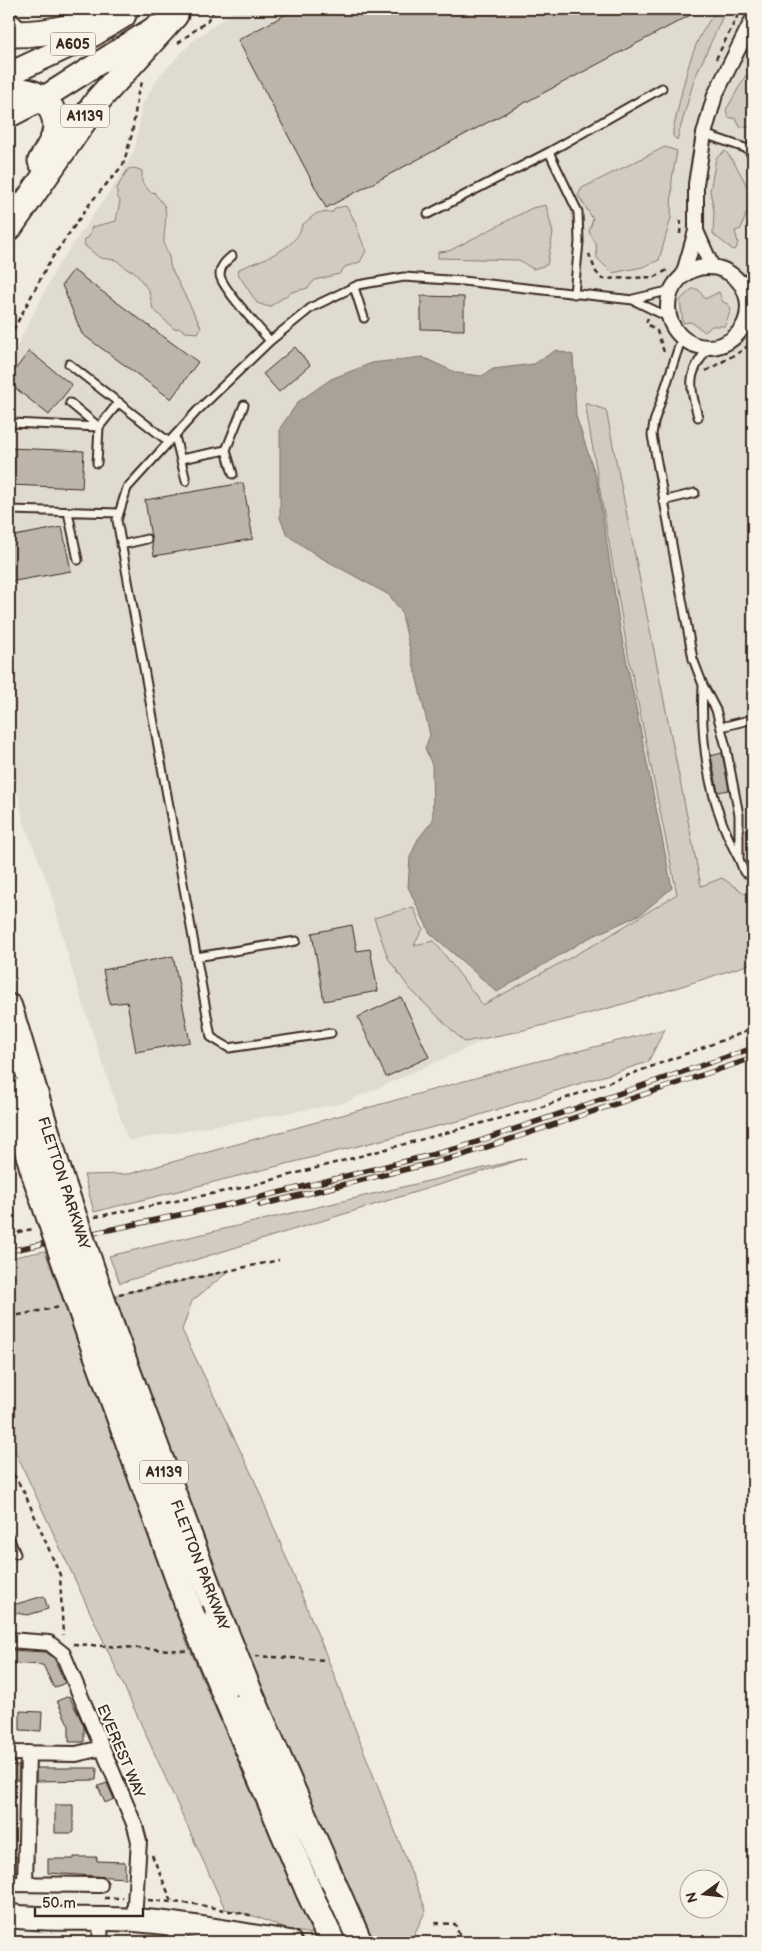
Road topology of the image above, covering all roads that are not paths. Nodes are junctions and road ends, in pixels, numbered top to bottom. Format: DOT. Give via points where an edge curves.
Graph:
graph roads {
  1 [pos="126,9"];
  2 [pos="134,9"];
  3 [pos="180,12"];
  4 [pos="9,14"];
  5 [pos="753,19"];
  6 [pos="9,34"];
  7 [pos="34,34"];
  8 [pos="9,74"];
  9 [pos="662,88"];
  10 [pos="9,92"];
  11 [pos="42,99"];
  12 [pos="9,116"];
  13 [pos="704,134"];
  14 [pos="548,152"];
  15 [pos="753,157"];
  16 [pos="428,214"];
  17 [pos="9,228"];
  18 [pos="696,231"];
  19 [pos="232,256"];
  20 [pos="712,267"];
  21 [pos="683,276"];
  22 [pos="753,277"];
  23 [pos="739,281"];
  24 [pos="354,287"];
  25 [pos="672,290"];
  26 [pos="750,293"];
  27 [pos="574,294"];
  28 [pos="633,300"];
  29 [pos="364,318"];
  30 [pos="670,318"];
  31 [pos="749,326"];
  32 [pos="682,337"];
  33 [pos="270,341"];
  34 [pos="710,346"];
  35 [pos="69,364"];
  36 [pos="119,402"];
  37 [pos="70,403"];
  38 [pos="244,405"];
  39 [pos="698,417"];
  40 [pos="12,423"];
  41 [pos="99,427"];
  42 [pos="175,436"];
  43 [pos="169,442"];
  44 [pos="226,450"];
  45 [pos="181,459"];
  46 [pos="97,463"];
  47 [pos="233,474"];
  48 [pos="186,481"];
  49 [pos="695,493"];
  50 [pos="663,501"];
  51 [pos="9,510"];
  52 [pos="68,512"];
  53 [pos="119,513"];
  54 [pos="148,539"];
  55 [pos="121,545"];
  56 [pos="78,560"];
  57 [pos="703,685"];
  58 [pos="749,720"];
  59 [pos="721,726"];
  60 [pos="739,859"];
  61 [pos="753,876"];
  62 [pos="296,941"];
  63 [pos="196,956"];
  64 [pos="9,1007"];
  65 [pos="331,1033"];
  66 [pos="9,1089"];
  67 [pos="9,1100"];
  68 [pos="21,1131"];
  69 [pos="47,1172"];
  70 [pos="101,1332"];
  71 [pos="9,1537"];
  72 [pos="16,1554"];
  73 [pos="9,1640"];
  74 [pos="102,1748"];
  75 [pos="9,1753"];
  76 [pos="28,1753"];
  77 [pos="9,1884"];
  78 [pos="26,1884"];
  79 [pos="100,1884"];
  80 [pos="100,1918"];
  81 [pos="15,1919"];
  82 [pos="134,1920"];
  83 [pos="170,1923"];
  84 [pos="100,1942"];
  85 [pos="181,1942"];
  86 [pos="290,1942"];
  87 [pos="332,1942"];
  88 [pos="359,1942"];
  1 -- 7 [label="highway" via="77,27"];
  2 -- 8 [label="main road, A605" via="92,35"];
  3 -- 11 [label="main road, A605"];
  3 -- 17 [label="highway, A1139" via="98,100"];
  4 -- 7 [label="lane"];
  5 -- 13 [label="street" via="715,95"];
  6 -- 7 [label="highway"];
  9 -- 14 [label="lane"];
  10 -- 11 [label="highway, A1139" via="31,91"];
  11 -- 12 [label="main road, A605"];
  11 -- 17 [label="highway, A1139" via="54,116 54,137"];
  13 -- 15 [label="lane" via="748,149"];
  13 -- 18 [label="street" via="696,184"];
  14 -- 16 [label="lane"];
  14 -- 27 [label="lane" via="578,212"];
  18 -- 20 [label="street"];
  18 -- 21 [label="street"];
  19 -- 33 [label="lane" via="223,265 220,276 226,288"];
  20 -- 21 [label="street" via="691,270"];
  20 -- 23 [label="street"];
  21 -- 25 [label="street"];
  22 -- 23 [label="lane"];
  23 -- 26 [label="street"];
  24 -- 27 [label="lane" via="404,277"];
  24 -- 29 [label="lane"];
  24 -- 33 [label="lane" via="312,307"];
  25 -- 28 [label="lane"];
  25 -- 30 [label="street"];
  26 -- 31 [label="street"];
  27 -- 28 [label="lane"];
  28 -- 30 [label="lane"];
  30 -- 32 [label="street"];
  31 -- 34 [label="street" via="731,340"];
  32 -- 34 [label="street" via="700,346"];
  32 -- 50 [label="lane" via="652,434"];
  33 -- 42 [label="lane"];
  34 -- 39 [label="lane" via="693,370 692,386"];
  35 -- 36 [label="lane"];
  36 -- 41 [label="lane"];
  36 -- 43 [label="lane"];
  37 -- 41 [label="lane"];
  38 -- 44 [label="lane"];
  40 -- 41 [label="lane"];
  41 -- 46 [label="lane"];
  42 -- 43 [label="lane"];
  42 -- 45 [label="lane"];
  43 -- 53 [label="lane" via="127,488"];
  44 -- 45 [label="lane"];
  44 -- 47 [label="lane"];
  45 -- 48 [label="lane"];
  49 -- 50 [label="lane"];
  50 -- 57 [label="lane" via="693,659"];
  51 -- 52 [label="lane"];
  52 -- 53 [label="lane"];
  52 -- 56 [label="lane"];
  53 -- 55 [label="lane"];
  54 -- 55 [label="lane"];
  55 -- 63 [label="lane"];
  57 -- 59 [label="lane"];
  57 -- 60 [label="lane" via="703,744 724,833"];
  58 -- 59 [label="lane"];
  59 -- 60 [label="lane" via="739,815"];
  60 -- 61 [label="lane" via="744,872"];
  62 -- 63 [label="lane"];
  63 -- 65 [label="lane" via="211,1037 229,1048"];
  64 -- 69 [label="highway, FLETTON PARKWAY / A1139"];
  66 -- 68 [label="highway, FLETTON PARKWAY / A1139"];
  67 -- 68 [label="highway, A1139"];
  68 -- 69 [label="highway, FLETTON PARKWAY / A1139"];
  69 -- 70 [label="highway, FLETTON PARKWAY / A1139, bridge"];
  70 -- 87 [label="highway, FLETTON PARKWAY / A1139, bridge" via="190,1611"];
  70 -- 88 [label="highway, FLETTON PARKWAY / A1139, bridge" via="249,1691"];
  71 -- 72 [label="lane"];
  73 -- 74 [label="street, EVEREST WAY" via="49,1643 63,1654"];
  74 -- 76 [label="street" via="76,1754"];
  74 -- 82 [label="street, EVEREST WAY" via="139,1841"];
  75 -- 76 [label="street"];
  76 -- 78 [label="street"];
  77 -- 78 [label="street"];
  78 -- 79 [label="street"];
  80 -- 81 [label="main road"];
  80 -- 82 [label="main road"];
  80 -- 84 [label="street"];
  82 -- 83 [label="main road"];
  83 -- 85 [label="street"];
  83 -- 86 [label="main road"];
}
